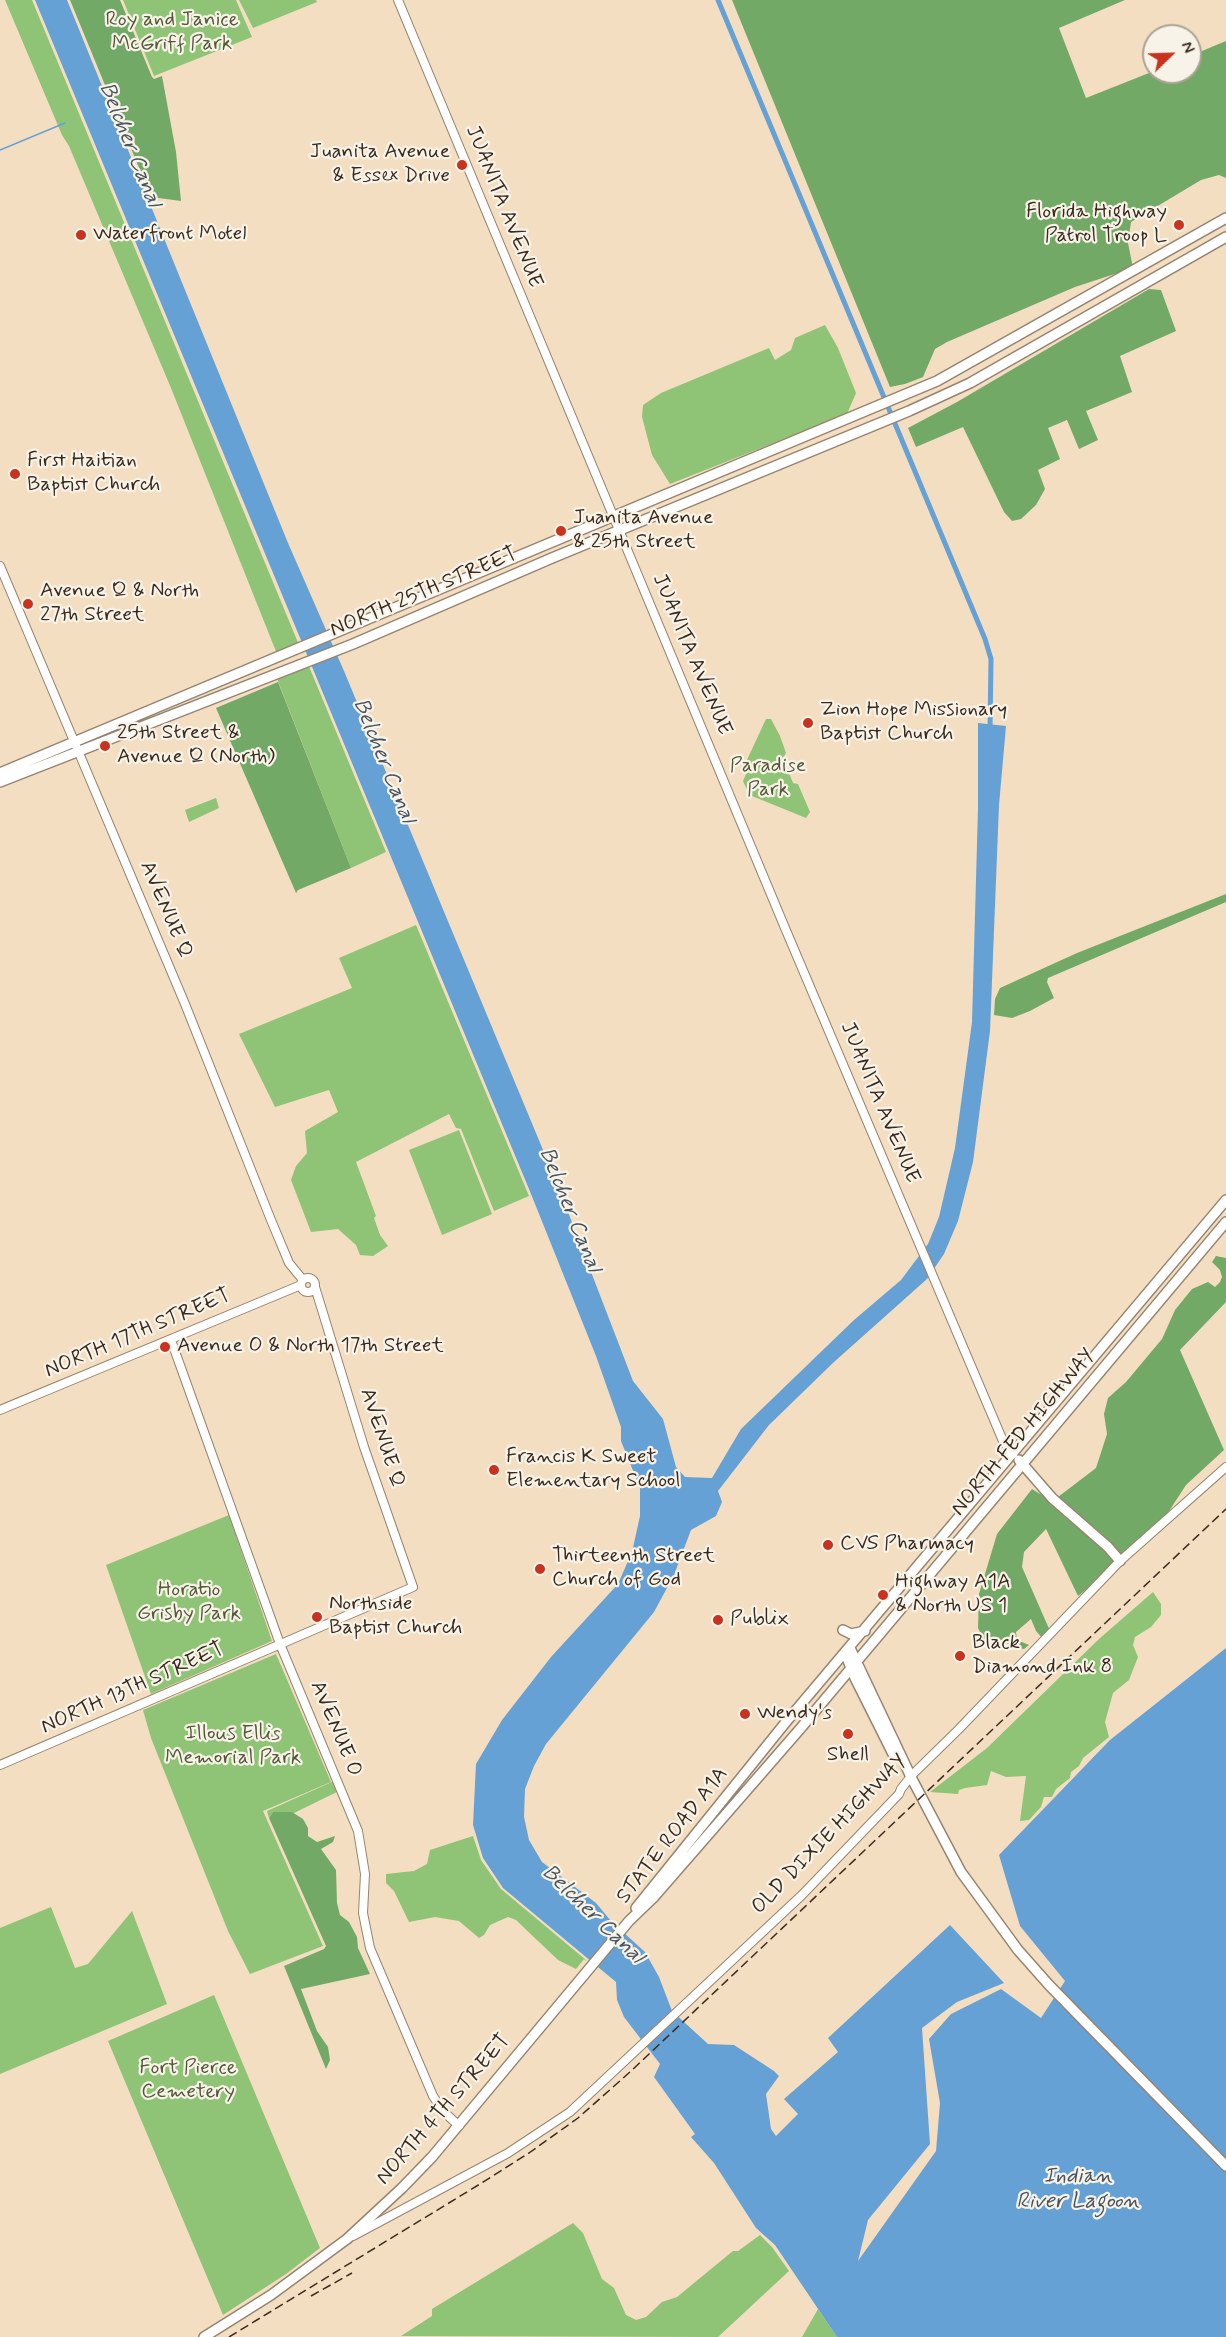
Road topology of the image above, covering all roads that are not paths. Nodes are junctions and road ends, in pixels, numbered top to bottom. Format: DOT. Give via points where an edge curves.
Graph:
graph roads {
  1 [pos="398,0"];
  2 [pos="1226,218"];
  3 [pos="1226,237"];
  4 [pos="768,452"];
  5 [pos="746,461"];
  6 [pos="754,474"];
  7 [pos="733,483"];
  8 [pos="613,515"];
  9 [pos="620,531"];
  10 [pos="0,566"];
  11 [pos="430,593"];
  12 [pos="421,615"];
  13 [pos="275,657"];
  14 [pos="264,678"];
  15 [pos="76,746"];
  16 [pos="0,773"];
  17 [pos="0,782"];
  18 [pos="1226,1200"];
  19 [pos="1207,1222"];
  20 [pos="1226,1222"];
  21 [pos="1204,1248"];
  22 [pos="294,1270"];
  23 [pos="307,1285"];
  24 [pos="290,1290"];
  25 [pos="171,1340"];
  26 [pos="0,1410"];
  27 [pos="1013,1454"];
  28 [pos="1022,1464"];
  29 [pos="1226,1467"];
  30 [pos="1120,1561"];
  31 [pos="413,1587"];
  32 [pos="843,1630"];
  33 [pos="865,1631"];
  34 [pos="280,1644"];
  35 [pos="848,1651"];
  36 [pos="854,1665"];
  37 [pos="0,1765"];
  38 [pos="629,1921"];
  39 [pos="459,2126"];
  40 [pos="1226,2166"];
  41 [pos="387,2202"];
  42 [pos="401,2211"];
  43 [pos="347,2239"];
  44 [pos="204,2337"];
  1 -- 8 [label="street, JUANITA AVENUE"];
  2 -- 4 [label="main road, NORTH 25TH STREET" via="963,368"];
  3 -- 6 [label="main road, NORTH 25TH STREET" via="970,383"];
  4 -- 5 [label="main road, NORTH 25TH STREET"];
  4 -- 6 [label="main road" via="757,462"];
  5 -- 7 [label="main road" via="746,469"];
  5 -- 8 [label="main road, NORTH 25TH STREET"];
  6 -- 7 [label="main road, NORTH 25TH STREET"];
  7 -- 9 [label="main road, NORTH 25TH STREET"];
  8 -- 9 [label="street, JUANITA AVENUE"];
  8 -- 11 [label="main road, NORTH 25TH STREET"];
  9 -- 12 [label="main road, NORTH 25TH STREET"];
  9 -- 27 [label="street, JUANITA AVENUE" via="1001,1436"];
  10 -- 15 [label="street, AVENUE Q"];
  11 -- 12 [label="main road" via="419,607"];
  11 -- 13 [label="main road, NORTH 25TH STREET"];
  12 -- 14 [label="main road, NORTH 25TH STREET"];
  13 -- 14 [label="main road"];
  13 -- 15 [label="main road, NORTH 25TH STREET"];
  14 -- 15 [label="main road, NORTH 25TH STREET"];
  15 -- 16 [label="main road, NORTH 25TH STREET"];
  15 -- 17 [label="main road, NORTH 25TH STREET"];
  15 -- 22 [label="street, AVENUE Q"];
  18 -- 19 [label="main road, NORTH FED HIGHWAY"];
  19 -- 21 [label="main road" via="1210,1233"];
  19 -- 27 [label="main road, NORTH FED HIGHWAY"];
  20 -- 21 [label="main road, NORTH FED HIGHWAY"];
  21 -- 28 [label="main road, NORTH FED HIGHWAY"];
  22 -- 23 [label="street, AVENUE Q"];
  22 -- 24 [label="street"];
  23 -- 24 [label="street, NORTH 17TH STREET"];
  23 -- 31 [label="street, AVENUE Q" via="317,1300"];
  24 -- 25 [label="street, NORTH 17TH STREET"];
  25 -- 26 [label="street, NORTH 17TH STREET"];
  25 -- 34 [label="street, AVENUE O"];
  27 -- 28 [label="main road"];
  27 -- 33 [label="main road, NORTH FED HIGHWAY"];
  28 -- 30 [label="main road" via="1052,1498"];
  28 -- 36 [label="main road, NORTH FED HIGHWAY"];
  29 -- 30 [label="street, OLD DIXIE HIGHWAY"];
  30 -- 42 [label="street, OLD DIXIE HIGHWAY" via="912,1775 871,1825 570,2112 508,2153"];
  31 -- 34 [label="street, NORTH 13TH STREET"];
  32 -- 33 [label="main road" via="851,1634"];
  33 -- 35 [label="main road, NORTH FED HIGHWAY"];
  34 -- 37 [label="street, NORTH 13TH STREET"];
  34 -- 39 [label="street, AVENUE O" via="358,1831 365,1874 363,1913 370,1948 433,2096"];
  35 -- 36 [label="main road"];
  35 -- 38 [label="main road, STATE ROAD A1A" via="786,1722"];
  36 -- 38 [label="main road, STATE ROAD A1A"];
  36 -- 40 [label="main road" via="908,1784 957,1867 1018,1950"];
  38 -- 39 [label="main road, NORTH 4TH STREET"];
  39 -- 41 [label="main road, NORTH 4TH STREET"];
  41 -- 42 [label="street" via="393,2212"];
  41 -- 43 [label="main road, NORTH 4TH STREET"];
  42 -- 43 [label="street, OLD DIXIE HIGHWAY"];
  43 -- 44 [label="main road, NORTH 4TH STREET" via="271,2295"];
}
